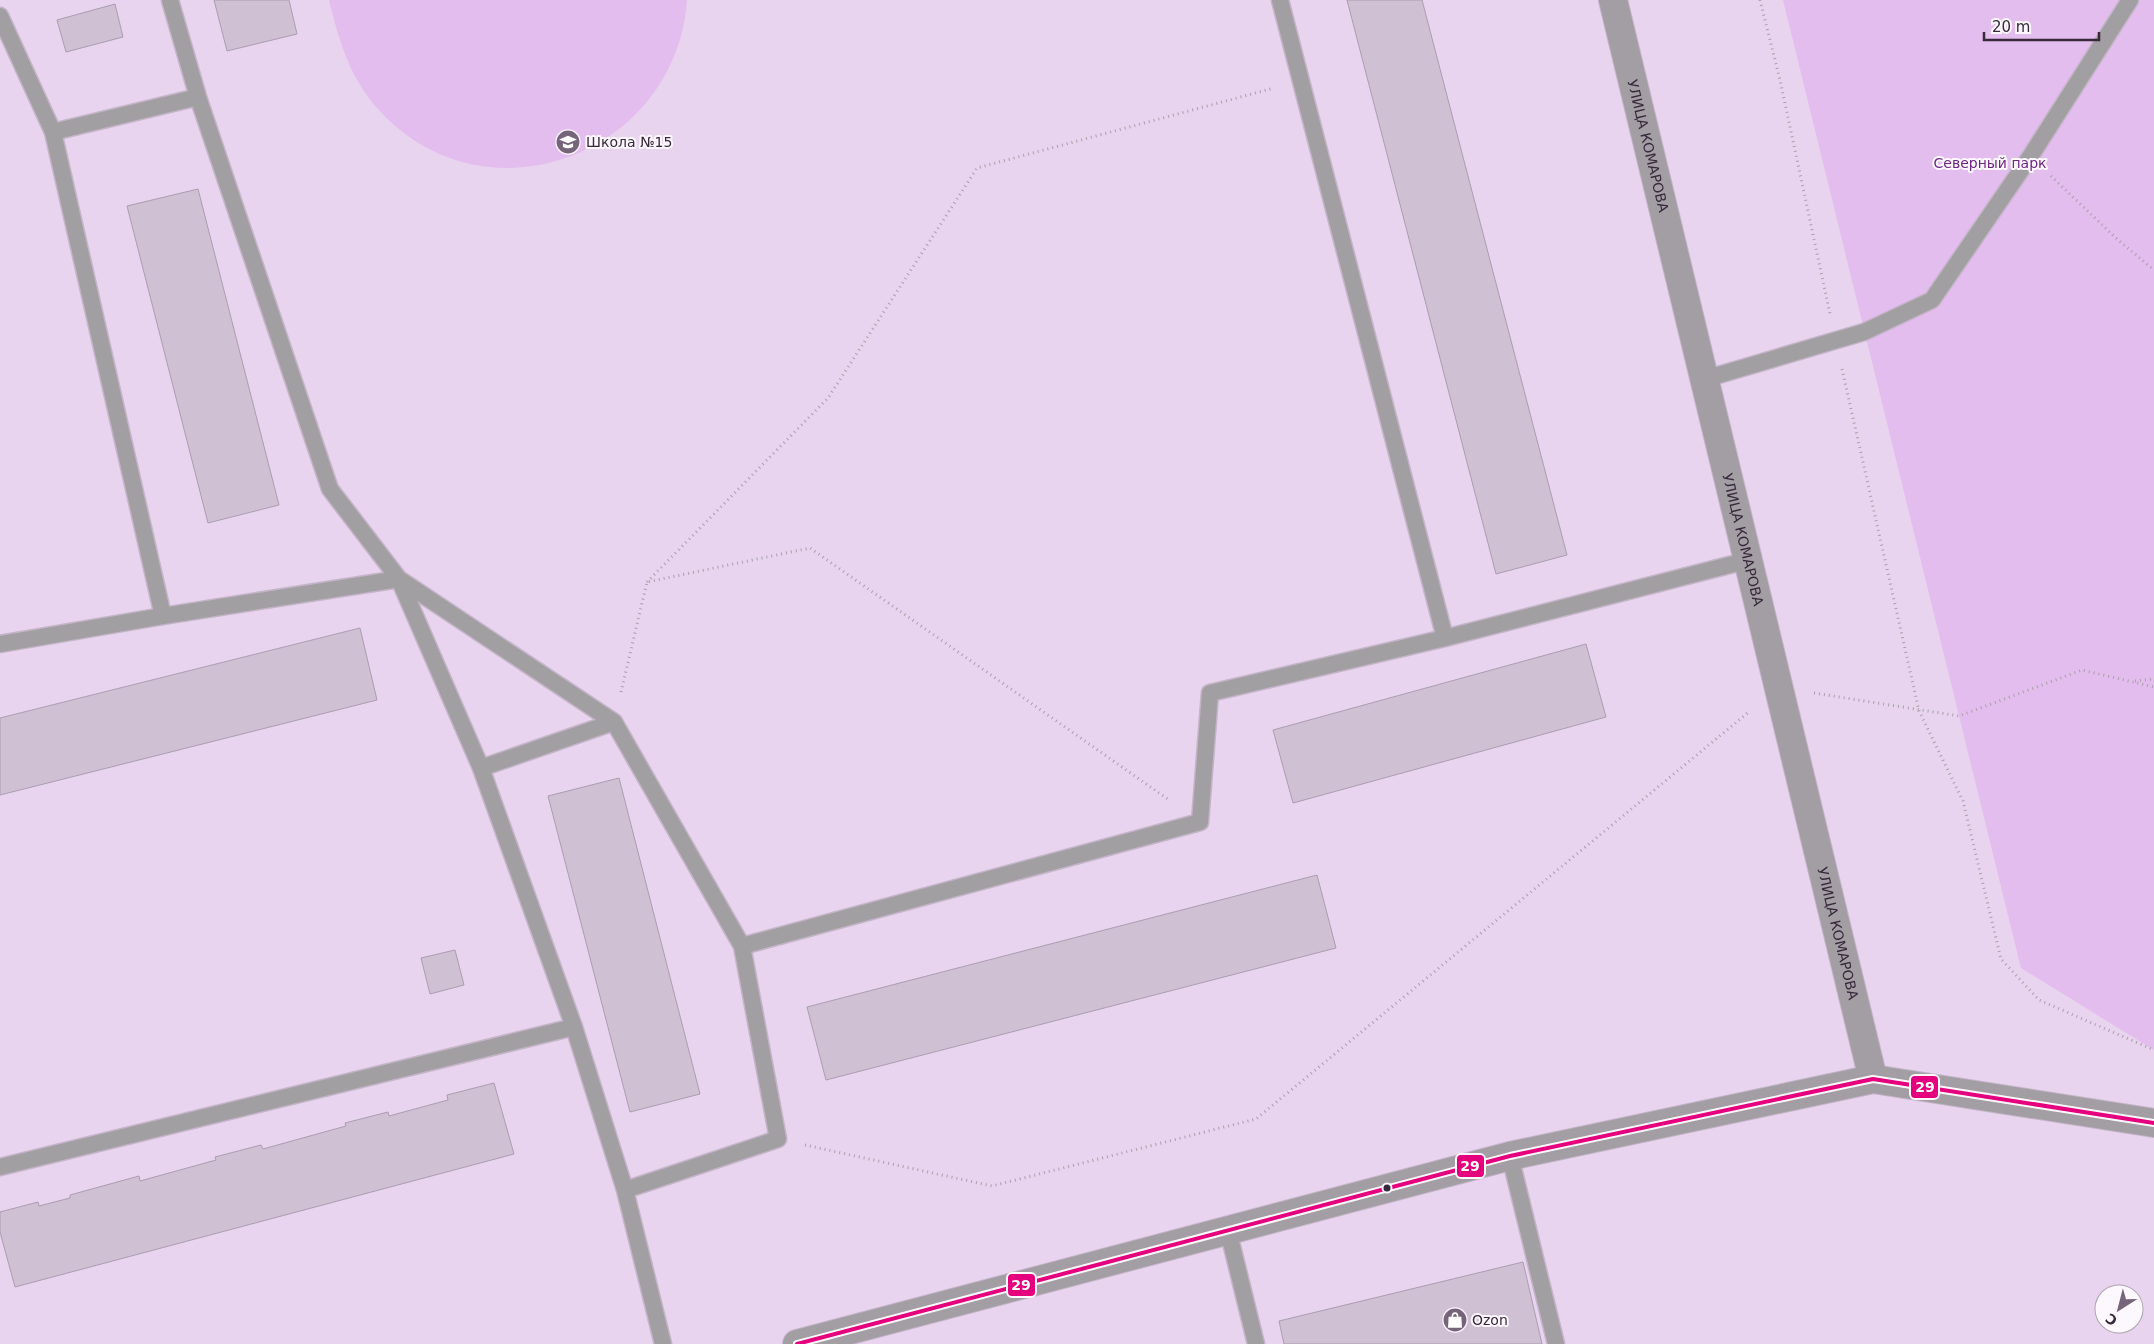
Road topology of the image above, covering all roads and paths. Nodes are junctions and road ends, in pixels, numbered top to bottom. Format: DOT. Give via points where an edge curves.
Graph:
graph roads {
  1 [pos="170,0"];
  2 [pos="1280,0"];
  3 [pos="1613,0"];
  4 [pos="1760,0"];
  5 [pos="2130,0"];
  6 [pos="0,16"];
  7 [pos="1301,80"];
  8 [pos="198,97"];
  9 [pos="53,132"];
  10 [pos="2030,157"];
  11 [pos="2154,270"];
  12 [pos="1836,339"];
  13 [pos="1705,379"];
  14 [pos="1749,560"];
  15 [pos="399,579"];
  16 [pos="647,582"];
  17 [pos="164,616"];
  18 [pos="1445,638"];
  19 [pos="0,644"];
  20 [pos="2154,679"];
  21 [pos="2132,681"];
  22 [pos="1779,687"];
  23 [pos="2154,687"];
  24 [pos="1919,711"];
  25 [pos="614,722"];
  26 [pos="481,768"];
  27 [pos="1200,822"];
  28 [pos="742,946"];
  29 [pos="574,1027"];
  30 [pos="2154,1050"];
  31 [pos="1873,1079"];
  32 [pos="2154,1124"];
  33 [pos="778,1139"];
  34 [pos="1510,1156"];
  35 [pos="0,1168"];
  36 [pos="625,1190"];
  37 [pos="1228,1230"];
  38 [pos="663,1344"];
  39 [pos="797,1344"];
  40 [pos="1256,1344"];
  41 [pos="1556,1344"];
  1 -- 8 [label="lane"];
  2 -- 7 [label="lane"];
  3 -- 13 [label="street, УЛИЦА КОМАРОВА"];
  4 -- 12 [label="path"];
  5 -- 10 [label="lane"];
  6 -- 9 [label="lane"];
  7 -- 16 [label="path" via="977,168 828,398"];
  7 -- 18 [label="lane"];
  8 -- 9 [label="lane"];
  8 -- 15 [label="lane" via="330,489"];
  9 -- 17 [label="lane"];
  10 -- 11 [label="path"];
  10 -- 12 [label="lane" via="1932,300 1864,332"];
  12 -- 13 [label="lane"];
  12 -- 24 [label="path"];
  13 -- 14 [label="street, УЛИЦА КОМАРОВА"];
  14 -- 18 [label="lane"];
  14 -- 22 [label="street, УЛИЦА КОМАРОВА"];
  15 -- 17 [label="lane"];
  15 -- 25 [label="lane"];
  15 -- 26 [label="lane"];
  16 -- 25 [label="path"];
  16 -- 27 [label="path" via="810,548"];
  17 -- 19 [label="lane"];
  18 -- 27 [label="lane" via="1210,693"];
  20 -- 21 [label="path"];
  21 -- 23 [label="path"];
  21 -- 24 [label="path" via="2082,670 1959,716"];
  22 -- 24 [label="path"];
  22 -- 31 [label="street, УЛИЦА КОМАРОВА"];
  22 -- 33 [label="path" via="1256,1119 992,1186"];
  24 -- 30 [label="path" via="1963,801 2002,959 2040,1000"];
  25 -- 26 [label="lane"];
  25 -- 28 [label="lane"];
  26 -- 29 [label="lane"];
  27 -- 28 [label="lane"];
  28 -- 33 [label="lane"];
  29 -- 35 [label="lane"];
  29 -- 36 [label="lane"];
  31 -- 32 [label="street"];
  31 -- 34 [label="street"];
  33 -- 36 [label="lane"];
  34 -- 37 [label="street"];
  34 -- 41 [label="lane"];
  36 -- 38 [label="lane"];
  37 -- 39 [label="street"];
  37 -- 40 [label="lane"];
}
